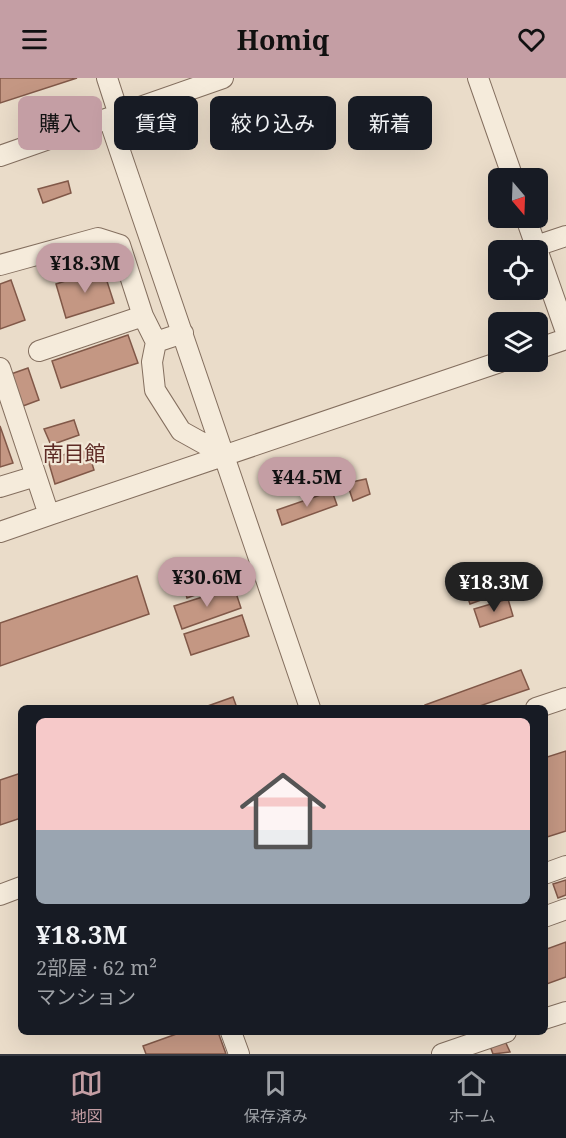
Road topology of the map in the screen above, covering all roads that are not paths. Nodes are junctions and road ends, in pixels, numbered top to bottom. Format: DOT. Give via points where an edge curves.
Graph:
graph roads {
  1 [pos="107,78"];
  2 [pos="223,78"];
  3 [pos="478,78"];
  4 [pos="173,96"];
  5 [pos="114,117"];
  6 [pos="125,150"];
  7 [pos="0,156"];
  8 [pos="510,168"];
  9 [pos="566,236"];
  10 [pos="548,242"];
  11 [pos="0,265"];
  12 [pos="548,280"];
  13 [pos="143,316"];
  14 [pos="566,332"];
  15 [pos="183,333"];
  16 [pos="566,339"];
  17 [pos="156,342"];
  18 [pos="548,345"];
  19 [pos="39,351"];
  20 [pos="488,366"];
  21 [pos="0,368"];
  22 [pos="226,456"];
  23 [pos="36,476"];
  24 [pos="0,487"];
  25 [pos="49,515"];
  26 [pos="0,532"];
  27 [pos="566,698"];
  28 [pos="309,705"];
  29 [pos="545,705"];
  30 [pos="566,866"];
  31 [pos="548,873"];
  32 [pos="18,888"];
  33 [pos="0,895"];
  34 [pos="566,909"];
  35 [pos="548,916"];
  36 [pos="566,1011"];
  37 [pos="548,1018"];
  38 [pos="232,1035"];
  39 [pos="495,1035"];
  40 [pos="452,1047"];
  41 [pos="239,1054"];
  1 -- 5 [label="lane"];
  2 -- 4 [label="lane"];
  3 -- 8 [label="lane"];
  5 -- 7 [label="lane"];
  6 -- 15 [label="lane"];
  9 -- 10 [label="lane"];
  11 -- 13 [label="lane" via="98,238 120,245"];
  12 -- 14 [label="lane"];
  13 -- 17 [label="lane"];
  13 -- 19 [label="lane"];
  15 -- 17 [label="lane"];
  15 -- 22 [label="lane"];
  16 -- 18 [label="lane"];
  17 -- 22 [label="lane" via="152,362 155,390 180,431"];
  20 -- 22 [label="lane"];
  21 -- 23 [label="lane"];
  22 -- 25 [label="lane"];
  22 -- 28 [label="lane"];
  23 -- 24 [label="lane"];
  23 -- 25 [label="lane"];
  25 -- 26 [label="lane"];
  27 -- 29 [label="lane"];
  30 -- 31 [label="lane"];
  32 -- 33 [label="lane"];
  34 -- 35 [label="lane"];
  36 -- 37 [label="lane"];
  38 -- 41 [label="lane"];
  39 -- 40 [label="lane"];
}
